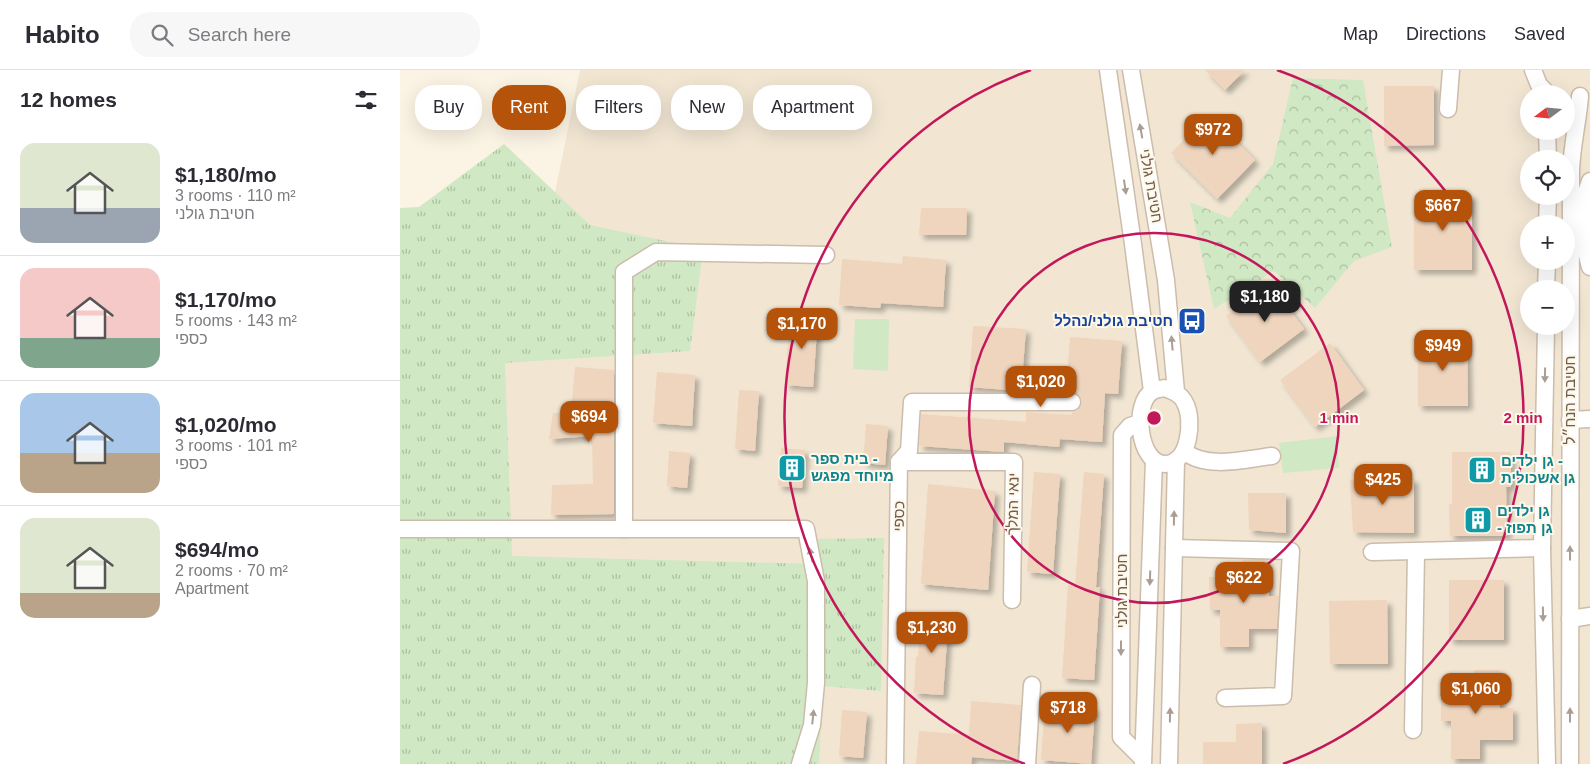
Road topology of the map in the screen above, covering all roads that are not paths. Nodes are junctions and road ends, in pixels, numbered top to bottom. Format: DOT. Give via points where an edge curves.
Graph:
graph roads {
  1 [pos="1108,70"];
  2 [pos="1131,70"];
  3 [pos="1450,70"];
  4 [pos="1582,94"];
  5 [pos="1448,109"];
  6 [pos="1590,181"];
  7 [pos="1577,230"];
  8 [pos="826,255"];
  9 [pos="1590,267"];
  10 [pos="1546,335"];
  11 [pos="1152,391"];
  12 [pos="1176,392"];
  13 [pos="1072,402"];
  14 [pos="1590,419"];
  15 [pos="1570,420"];
  16 [pos="1140,423"];
  17 [pos="1180,456"];
  18 [pos="1272,456"];
  19 [pos="1154,460"];
  20 [pos="899,462"];
  21 [pos="400,529"];
  22 [pos="624,529"];
  23 [pos="1174,548"];
  24 [pos="1542,548"];
  25 [pos="1372,552"];
  26 [pos="1416,552"];
  27 [pos="1012,600"];
  28 [pos="1590,616"];
  29 [pos="1570,619"];
  30 [pos="1032,685"];
  31 [pos="1225,698"];
  32 [pos="1413,730"];
  33 [pos="1143,762"];
  34 [pos="800,764"];
  35 [pos="895,764"];
  36 [pos="1027,764"];
  37 [pos="1170,764"];
  38 [pos="1547,764"];
  39 [pos="1570,764"];
  1 -- 11 [label="street, חטיבת גולני, one-way"];
  12 -- 2 [label="street, חטיבת גולני, one-way" via="1166,280"];
  3 -- 5 [label="street"];
  4 -- 7 [label="street, חטיבת הנח״ל" via="1572,149"];
  6 -- 7 [label="street"];
  7 -- 9 [label="street"];
  7 -- 15 [label="street, חטיבת הנח״ל"];
  8 -- 22 [label="street" via="656,252 624,272"];
  10 -- 24 [label="street, חטיבת הנח״ל, one-way"];
  11 -- 12 [label="street" via="1164,388"];
  11 -- 16 [label="street" via="1146,399"];
  12 -- 17 [label="street" via="1189,414 1190,436"];
  13 -- 20 [label="street, כספי" via="912,402 909,451"];
  14 -- 15 [label="street"];
  29 -- 15 [label="street, חטיבת הנח״ל, one-way"];
  16 -- 19 [label="street" via="1144,445"];
  16 -- 33 [label="street, חטיבת גולני, one-way" via="1130,426 1122,435 1121,737"];
  17 -- 18 [label="street" via="1218,463"];
  17 -- 19 [label="street" via="1165,464"];
  23 -- 17 [label="street, one-way"];
  19 -- 33 [label="street, חטיבת גולני, one-way"];
  20 -- 27 [label="street, ינאי המלך" via="1014,462"];
  20 -- 35 [label="street, כספי"];
  21 -- 22 [label="street"];
  34 -- 22 [label="street, one-way" via="812,725 816,683 816,581 806,529"];
  23 -- 31 [label="street" via="1292,551 1283,696"];
  37 -- 23 [label="street, one-way"];
  24 -- 26 [label="street"];
  24 -- 38 [label="street, חטיבת הנח״ל, one-way"];
  25 -- 26 [label="street"];
  26 -- 32 [label="street"];
  28 -- 29 [label="street"];
  39 -- 29 [label="street, חטיבת הנח״ל, one-way"];
  30 -- 36 [label="street"];
}
